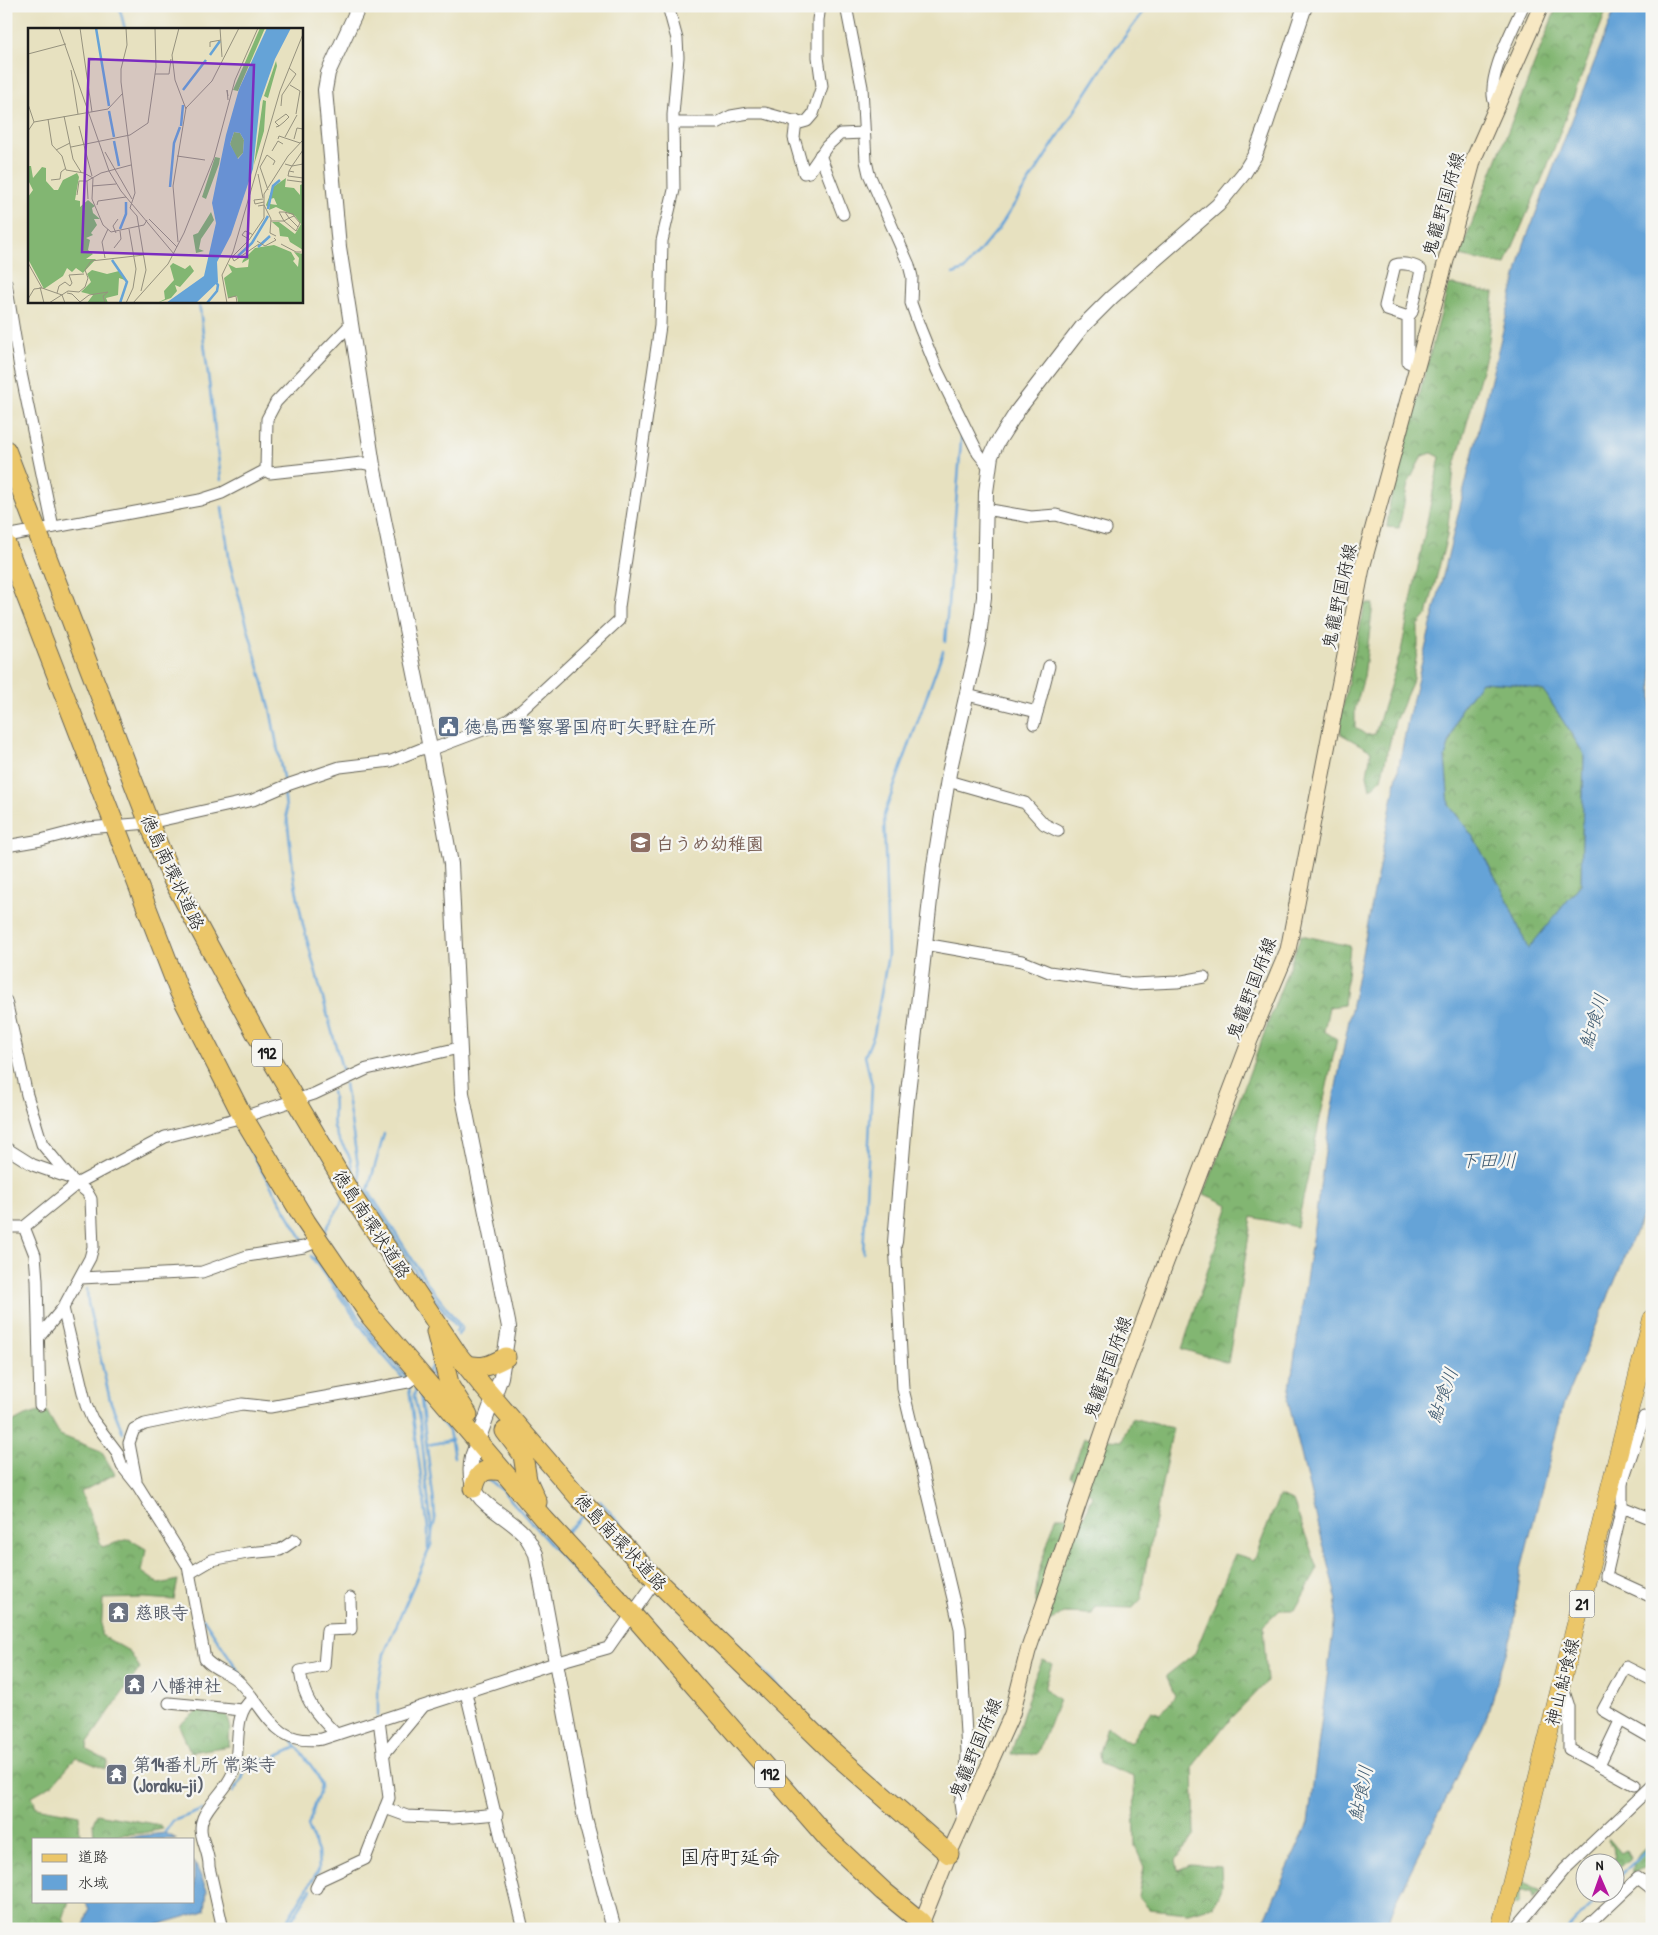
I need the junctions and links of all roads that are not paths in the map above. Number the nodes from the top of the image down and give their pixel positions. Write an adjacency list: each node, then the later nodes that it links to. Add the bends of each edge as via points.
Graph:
1 (359, 6): 16 (street, via 328,73 325,90 336,216)
2 (668, 6): 10 (street, via 678,57)
3 (820, 6): 9 (street, via 818,57 822,86 808,121)
4 (846, 6): 11 (street, via 862,87)
5 (1304, 6): 20 (street, via 1264,130 1244,173 1218,205 1112,297 1082,328 1009,424 997,443)
6 (1523, 6): 8 (street, via 1500,55 1492,99)
7 (1541, 6): 8 (main road, 鬼籠野国府線)
8 (1496, 106): 17 (main road, 鬼籠野国府線, via 1474,158)
9 (796, 122): 10 (street, via 765,113 749,113 717,123); 12 (street, via 794,138 804,173 809,172)
10 (674, 123): 29 (street, via 674,190 662,241 660,326 619,620 523,710 507,721)
11 (864, 133): 12 (street, via 840,134); 20 (street, via 869,174 909,265 911,303 920,328 978,453)
12 (820, 156): 13 (street)
13 (842, 214)
14 (6, 283): 23 (street)
15 (1408, 317): 15 (street, via 1412,312 1421,270 1399,263 1395,265 1385,306 1387,310); 17 (street, via 1408,362)
16 (351, 324): 19 (street); 21 (street, via 276,402 267,419)
17 (1417, 366): 90 (main road, 鬼籠野国府線, via 1362,568 1288,950 1250,1040 1115,1397 1028,1651 1012,1714)
18 (6, 450): 23 (highway, 徳島南環状道路 / 192)
19 (373, 466): 21 (street, via 362,463 270,473); 29 (street)
20 (989, 467): 22 (street)
21 (266, 470): 23 (street, via 222,493 200,500)
22 (986, 509): 24 (street, via 1031,517 1056,515); 28 (street, via 984,597 978,644)
23 (45, 528): 25 (street); 31 (highway, 徳島南環状道路 / 192)
24 (1106, 529)
25 (6, 536)
26 (6, 544): 32 (highway, 徳島南環状道路 / 192)
27 (1049, 666): 28 (street, via 1036,718)
28 (966, 695): 30 (street)
29 (430, 748): 31 (street, via 391,760 340,767 253,800); 38 (street, via 451,864)
30 (948, 781): 33 (street, via 1025,803 1044,824); 35 (street)
31 (149, 822): 32 (street); 39 (highway, 徳島南環状道路 / 192, via 173,880 220,970)
32 (114, 824): 34 (street); 40 (highway, 徳島南環状道路 / 192, via 179,991)
33 (1058, 831)
34 (6, 846)
35 (924, 944): 36 (street, via 1022,961 1049,972 1133,984); 46 (street, via 899,1173)
36 (1204, 977)
37 (6, 1001): 42 (street, via 42,1144)
38 (459, 1048): 39 (street, via 367,1069); 52 (street, via 462,1093 509,1328)
39 (295, 1099): 40 (street); 49 (highway, 徳島南環状道路 / 192, via 352,1196)
40 (243, 1117): 42 (street, via 165,1138); 45 (highway, 徳島南環状道路 / 192)
41 (6, 1148): 42 (street, via 41,1169)
42 (74, 1180): 44 (street); 47 (street, via 91,1199 93,1216 93,1247)
43 (6, 1227): 44 (street)
44 (24, 1227): 51 (street, via 35,1255)
45 (319, 1241): 47 (street, via 304,1247 247,1256 202,1272); 54 (highway, 徳島南環状道路 / 192, via 371,1317)
46 (895, 1242): 90 (street, via 903,1389 960,1628 967,1752 966,1778 960,1803)
47 (81, 1278): 48 (street)
48 (63, 1308): 51 (street); 61 (street, via 86,1405 98,1430)
49 (431, 1314): 53 (highway, 徳島南環状道路 / 192); 58 (highway, via 450,1387 468,1414)
50 (1652, 1319): 60 (main road, 神山鮎喰線 / 21)
51 (39, 1336): 56 (street)
52 (506, 1357): 53 (highway, via 487,1367); 55 (street)
53 (465, 1364): 55 (highway, 徳島南環状道路 / 192)
54 (420, 1374): 58 (highway, 徳島南環状道路 / 192); 61 (street, via 408,1382 270,1408 242,1404 145,1424 134,1429 129,1443)
55 (493, 1400): 58 (street); 64 (highway, via 503,1427 523,1455 527,1480); 68 (highway, 徳島南環状道路 / 192)
56 (40, 1405)
57 (1644, 1417): 60 (street)
58 (478, 1441): 59 (highway, 徳島南環状道路 / 192); 62 (street, via 469,1470)
59 (502, 1471): 62 (highway, via 481,1472); 64 (highway, 徳島南環状道路 / 192)
60 (1617, 1481): 63 (street); 74 (main road, 神山鮎喰線 / 21)
61 (138, 1486): 67 (street)
62 (474, 1488): 72 (street, via 494,1512 522,1532 536,1554)
63 (1622, 1507): 65 (street); 69 (street, via 1606,1576)
64 (543, 1518): 71 (highway, 徳島南環状道路 / 192)
65 (1652, 1519)
66 (294, 1540): 67 (street, via 280,1550 212,1560)
67 (190, 1574): 76 (street, via 205,1659 214,1668 239,1681)
68 (656, 1580): 71 (street); 91 (highway, 徳島南環状道路 / 192, via 831,1750)
69 (1652, 1596)
70 (350, 1598): 82 (street, via 351,1629 327,1630 324,1666 300,1671 311,1708)
71 (631, 1613): 72 (street, via 608,1648); 94 (highway, 徳島南環状道路 / 192, via 829,1840)
72 (555, 1663): 75 (street); 97 (street, via 585,1819)
73 (1652, 1680): 81 (street, via 1626,1667 1603,1710)
74 (1562, 1685): 85 (street, via 1569,1707 1569,1749); 98 (main road, 神山鮎喰線 / 21)
75 (466, 1693): 78 (street); 89 (street)
76 (253, 1699): 79 (street); 82 (street, via 276,1728 289,1736 312,1740)
77 (169, 1703): 79 (street)
78 (422, 1707): 80 (street); 84 (street)
79 (242, 1710): 95 (street, via 234,1770 202,1825 202,1841 209,1859)
80 (378, 1720): 82 (street); 84 (street)
81 (1620, 1721): 83 (street, via 1650,1737); 85 (street)
82 (336, 1734)
83 (1652, 1735)
84 (383, 1755): 88 (street, via 389,1798)
85 (1599, 1765): 86 (street)
86 (1635, 1785)
87 (1652, 1786): 99 (street, via 1565,1869)
88 (385, 1808): 89 (street, via 407,1816 453,1818); 92 (street, via 365,1859 320,1880)
89 (497, 1814): 96 (street)
90 (963, 1824): 91 (main road, 鬼籠野国府線)
91 (949, 1854): 94 (main road, 鬼籠野国府線)
92 (316, 1888)
93 (1652, 1889): 100 (street, via 1638,1878)
94 (920, 1926)
95 (223, 1929)
96 (523, 1929)
97 (614, 1929)
98 (1500, 1929)
99 (1515, 1929)
100 (1584, 1929)

